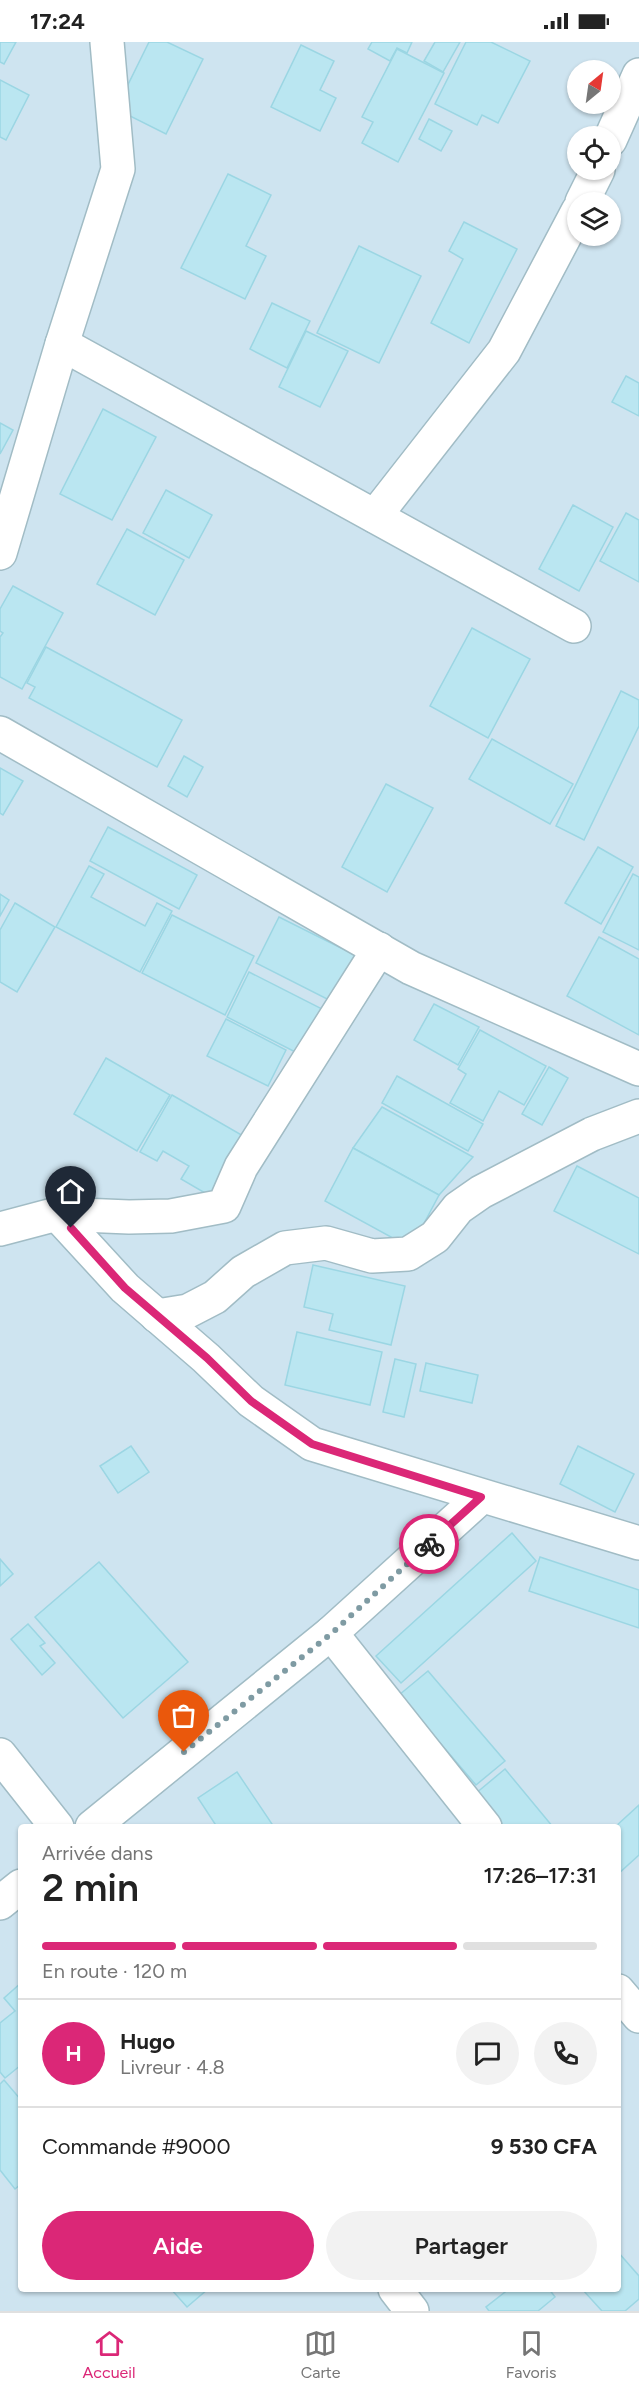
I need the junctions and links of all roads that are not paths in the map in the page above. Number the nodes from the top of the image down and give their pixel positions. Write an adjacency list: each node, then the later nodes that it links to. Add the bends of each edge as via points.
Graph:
1 (107, 42): 5 (street, via 118,169)
2 (639, 75): 3 (street)
3 (616, 126)
4 (567, 232): 6 (street, via 504,351)
5 (62, 344): 6 (street); 7 (street)
6 (375, 516): 8 (street)
7 (0, 553)
8 (574, 626)
9 (0, 733): 10 (street)
10 (379, 950): 11 (street, via 411,968); 13 (street, via 241,1167 224,1206 171,1216)
11 (639, 1069)
12 (639, 1116): 15 (street, via 592,1134 481,1192 458,1208 435,1237 408,1254 372,1256 326,1243 285,1248 243,1272 215,1297 188,1311)
13 (57, 1214): 14 (street); 15 (street, via 125,1288)
14 (0, 1229)
15 (157, 1316): 16 (street, via 251,1401 312,1444)
16 (481, 1497): 17 (street); 18 (street)
17 (639, 1544)
18 (332, 1633): 21 (street); 22 (street)
19 (0, 1755): 20 (street)
20 (55, 1824)
21 (96, 1824)
22 (483, 1824)
23 (18, 1888): 24 (street)
24 (0, 1903)
25 (621, 1995): 26 (street)
26 (639, 2016)
27 (397, 2292): 28 (street)
28 (412, 2311)

